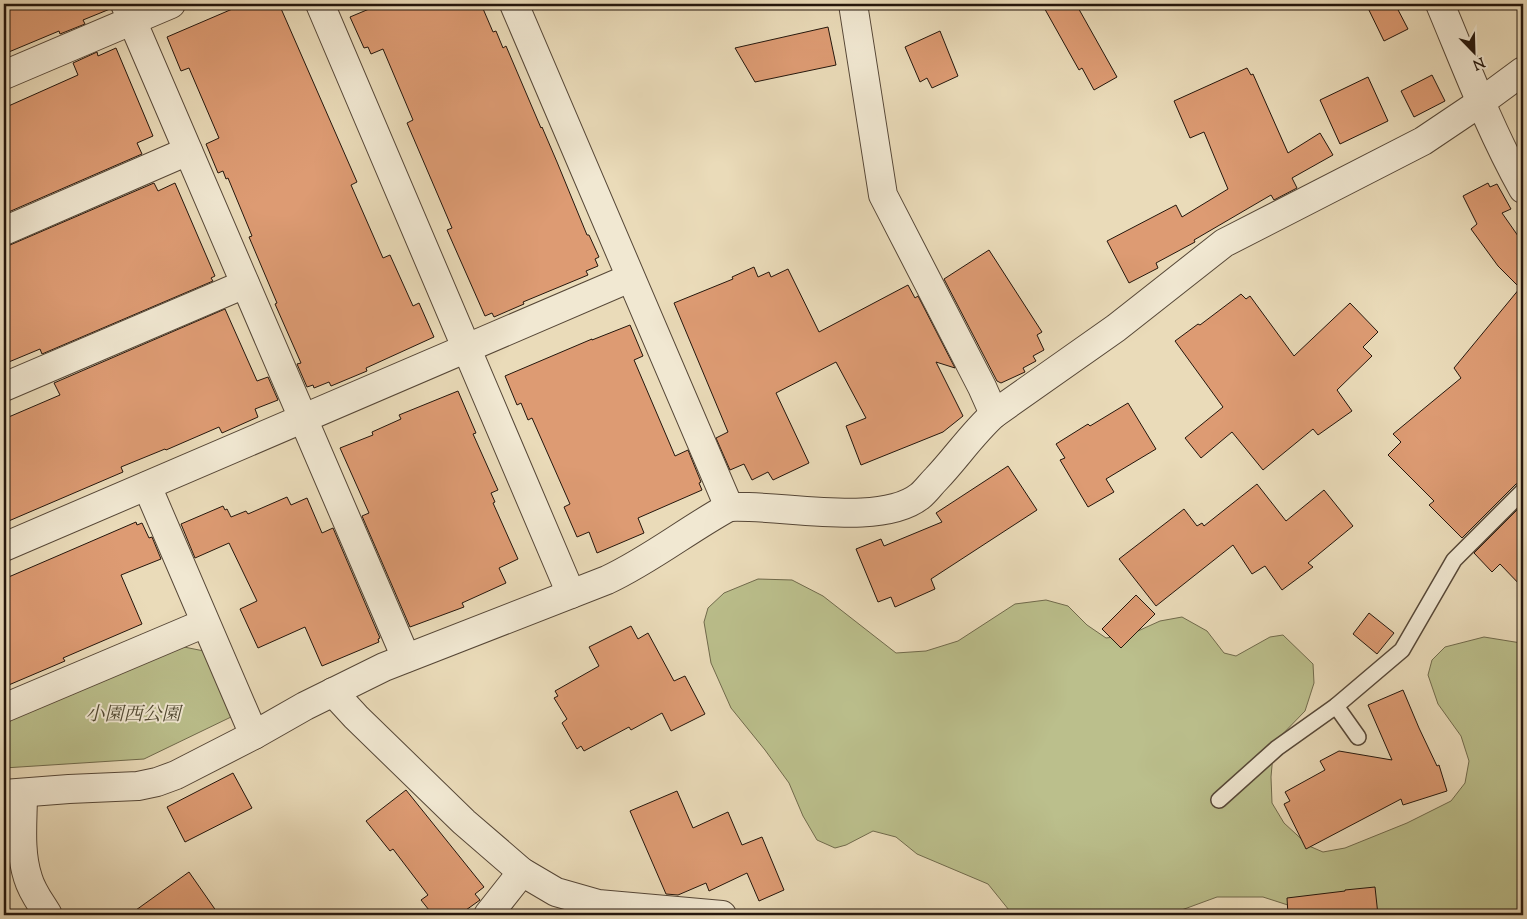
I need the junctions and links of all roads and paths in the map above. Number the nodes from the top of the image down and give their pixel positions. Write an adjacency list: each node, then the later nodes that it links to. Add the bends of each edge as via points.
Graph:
1 (171, 4): 6 (street)
2 (320, 4): 15 (street)
3 (514, 4): 13 (street)
4 (853, 4): 17 (street, via 882,195)
5 (1440, 4): 9 (street)
6 (128, 12): 8 (street); 10 (street)
7 (1523, 71): 9 (street)
8 (4, 75)
9 (1482, 102): 11 (street); 17 (street, via 1423,141 1224,243 1116,328)
10 (188, 152): 12 (street); 14 (street)
11 (1523, 189)
12 (4, 231)
13 (630, 278): 15 (street); 21 (street)
14 (245, 284): 16 (street); 18 (street)
15 (467, 348): 18 (street); 23 (street)
16 (4, 387)
17 (994, 414): 21 (street, via 926,490 906,505 890,510 853,513)
18 (303, 419): 19 (street); 25 (street)
19 (147, 486): 22 (street); 24 (street)
20 (1523, 491): 27 (lane, via 1454,560 1402,650)
21 (729, 507): 23 (street, via 629,570)
22 (4, 547)
23 (571, 594): 25 (street)
24 (205, 623): 28 (street); 29 (street)
25 (406, 658): 26 (street)
26 (333, 692): 29 (street); 33 (street, via 464,822)
27 (1336, 706): 30 (lane); 32 (lane, via 1277,748)
28 (4, 708)
29 (254, 735): 31 (street, via 158,782)
30 (1358, 737)
31 (14, 793): 35 (street, via 28,879)
32 (1219, 800)
33 (522, 872): 34 (street, via 556,892 598,904); 36 (street)
34 (660, 912): 37 (street)
35 (48, 915)
36 (488, 915)
37 (722, 915)

